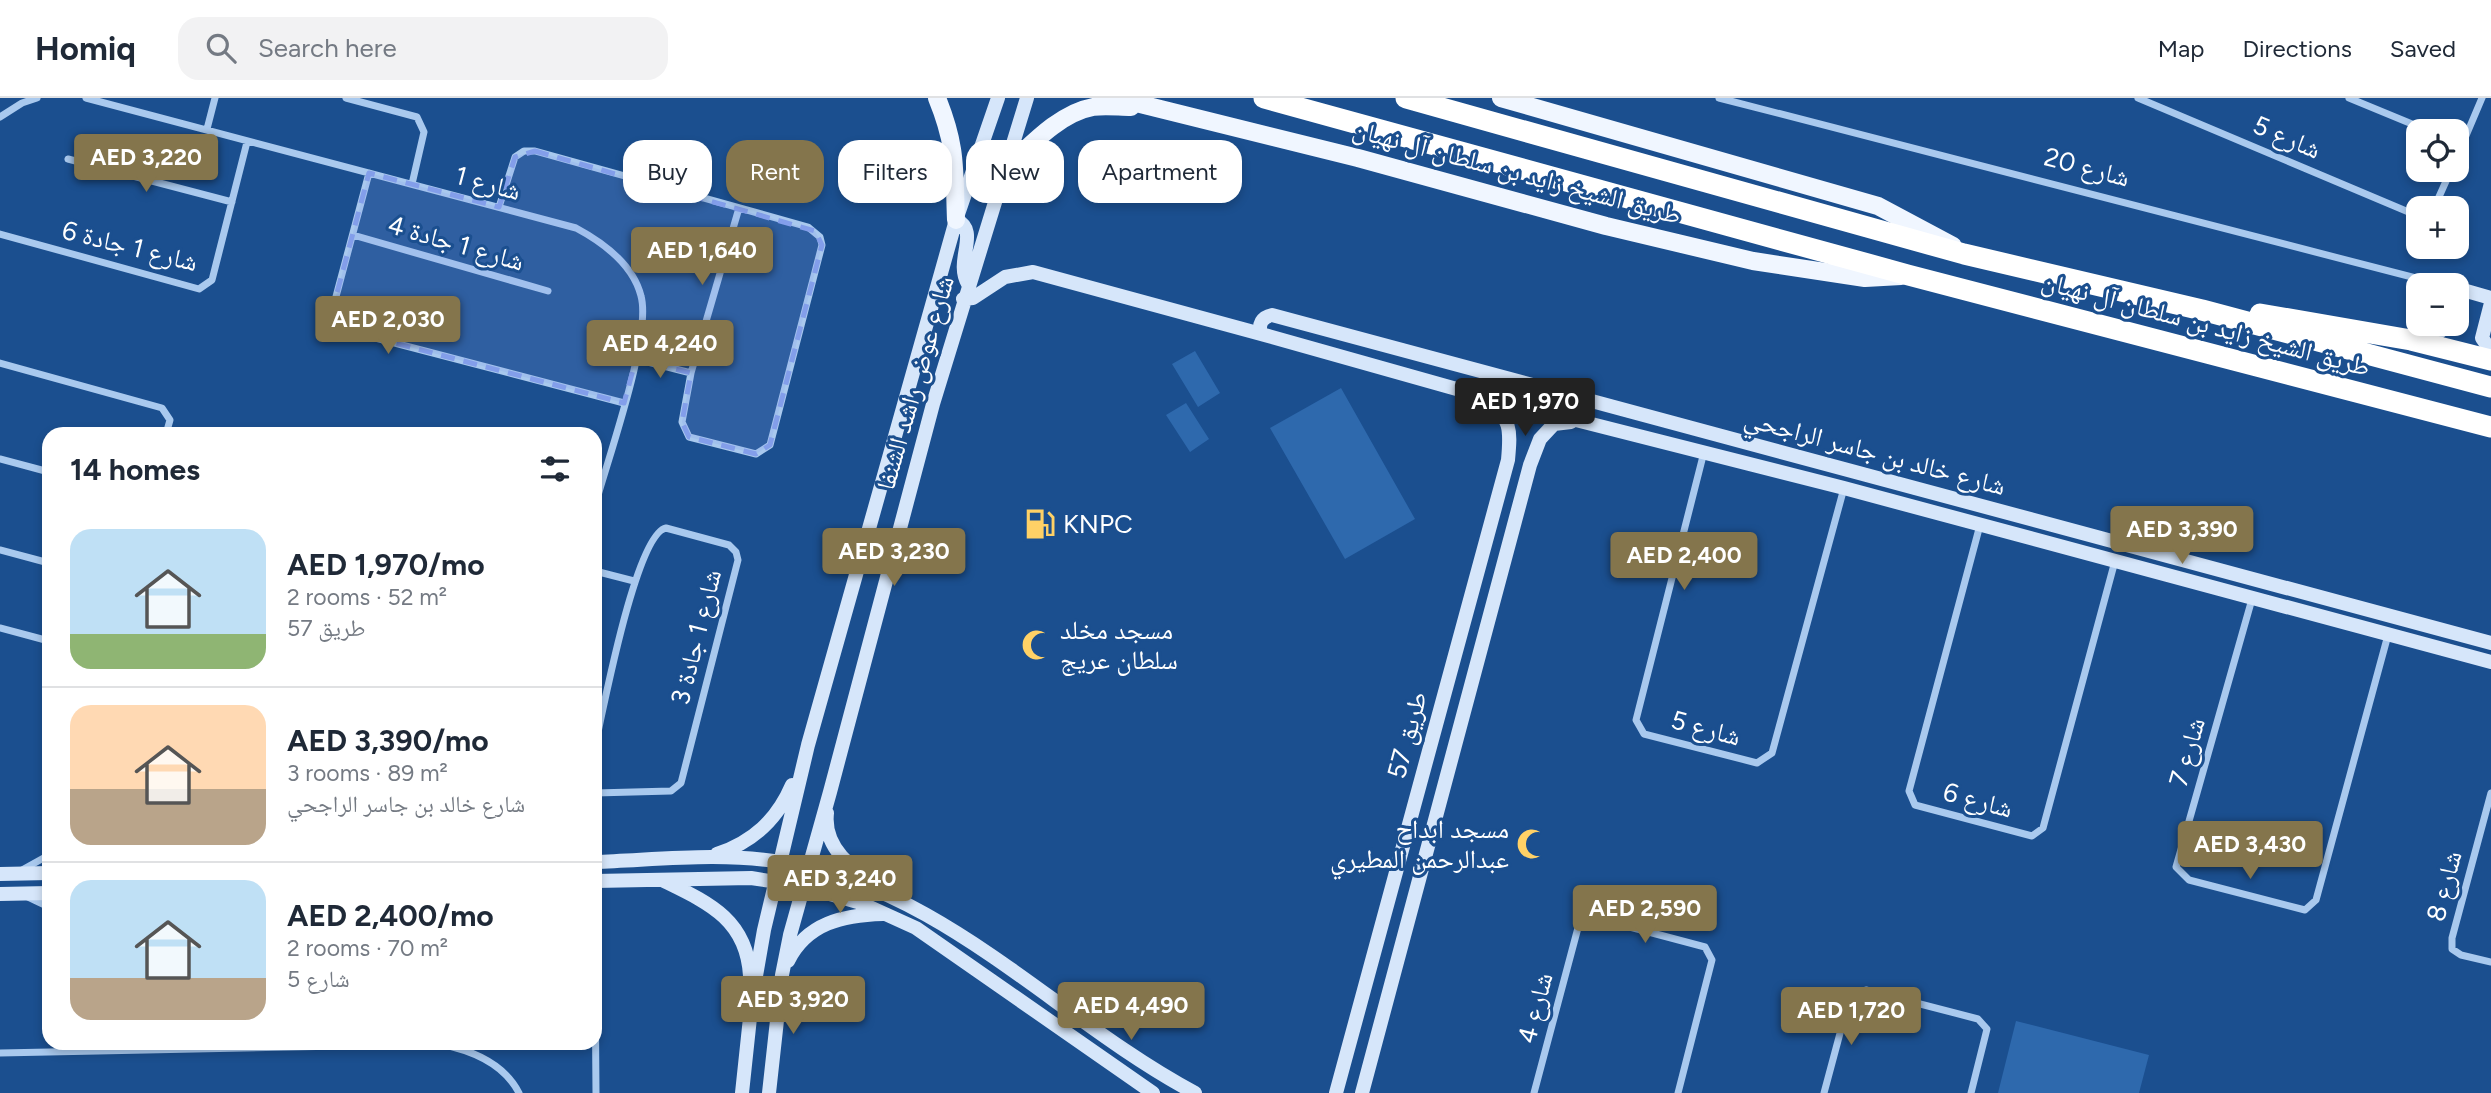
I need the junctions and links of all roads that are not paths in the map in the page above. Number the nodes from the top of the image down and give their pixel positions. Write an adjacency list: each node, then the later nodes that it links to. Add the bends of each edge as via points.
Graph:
1 (37, 98): 18 (street)
2 (86, 98): 16 (street, شارع 1)
3 (215, 98): 21 (street)
4 (346, 98): 27 (street, via 417,117 424,132)
5 (937, 98): 33 (main road, via 957,166)
6 (998, 98): 33 (street, شارع عوض راشد الشنفا)
7 (1027, 98): 22 (street, شارع عوض راشد الشنفا)
8 (1116, 98): 17 (main road, طريق الشيخ زايد بن سلطان آل نهيان)
9 (1264, 98): 37 (highway, طريق الشيخ زايد بن سلطان آل نهيان)
10 (1406, 98): 36 (highway, طريق الشيخ زايد بن سلطان آل نهيان)
11 (1502, 98): 36 (main road, طريق الشيخ زايد بن سلطان آل نهيان, via 1878,206)
12 (1720, 98): 38 (street, شارع 20)
13 (2138, 98): 32 (street, شارع 5)
14 (2348, 98): 19 (street)
15 (2482, 98): 20 (street)
16 (116, 102): 21 (street, شارع 1)
17 (1156, 103): 23 (main road, via 1093,107 1074,114); 37 (main road, طريق الشيخ زايد بن سلطان آل نهيان, via 1606,226 1753,261 1865,278)
18 (0, 117)
19 (2406, 122)
20 (2469, 125)
21 (207, 129): 24 (street, شارع 1)
22 (1013, 140)
23 (1037, 140)
24 (247, 142): 26 (street, شارع 1); 28 (street, شارع 1 جادة 6)
25 (68, 159): 28 (street)
26 (369, 173): 27 (street, شارع 1); 35 (street, شارع 1 جادة 4)
27 (412, 184): 30 (street, شارع 1)
28 (232, 202): 34 (street, شارع 1 جادة 6, via 212,280 199,289)
29 (993, 203): 39 (street, شارع عوض راشد الشنفا)
30 (499, 207): 31 (street, via 515,157 524,151); 49 (street, شارع 1, via 576,228 615,254 630,272 642,302 643,328)
31 (739, 208): 52 (street); 52 (street, via 808,227 822,245 770,445 756,454 689,437 682,422)
32 (2406, 211)
33 (956, 220): 39 (street, via 969,231 962,264); 67 (street, شارع عوض راشد الشنفا)
34 (0, 234)
35 (353, 235): 40 (street, شارع 1 جادة 4); 55 (street, شارع 1 جادة 4, via 330,319 337,328)
36 (1964, 254): 44 (highway, طريق الشيخ زايد بن سلطان آل نهيان)
37 (1908, 275): 58 (highway, طريق الشيخ زايد بن سلطان آل نهيان)
38 (2406, 275)
39 (968, 284): 42 (street, شارع عوض راشد الشنفا)
40 (548, 291)
41 (2469, 292): 43 (street)
42 (963, 299): 45 (street, شارع خالد بن جاسر الراجحي, via 1005,277 1033,272); 83 (street, شارع عوض راشد الشنفا)
43 (2491, 301): 48 (street, via 2482,338)
44 (2202, 310): 47 (highway, via 2273,315); 53 (highway, طريق الشيخ زايد بن سلطان آل نهيان)
45 (1261, 334): 54 (street, شارع خالد بن جاسر الراجحي); 69 (street, شارع خالد بن جاسر الراجحي, via 1261,321 1272,315)
46 (2434, 336): 47 (street)
47 (2411, 340): 50 (highway)
48 (2491, 351)
49 (636, 359): 52 (street); 55 (street, شارع 1)
50 (2491, 360)
51 (0, 363): 57 (street, via 162,408 170,420)
52 (691, 373)
53 (2491, 387)
54 (1485, 397): 56 (street, شارع خالد بن جاسر الراجحي); 61 (street, طريق 57, via 1503,413 1511,430)
55 (624, 403): 64 (street, شارع 1)
56 (1582, 420): 59 (street, شارع خالد بن جاسر الراجحي); 62 (street, طريق 57, via 1554,424 1540,439)
57 (168, 427)
58 (2491, 428)
59 (1704, 452): 65 (street, شارع خالد بن جاسر الراجحي); 65 (street, شارع 5, via 1636,719 1644,734 1682,744 1757,763 1772,752)
60 (0, 459): 63 (street)
61 (1508, 460): 62 (street, via 1518,454); 107 (street, طريق 57)
62 (1530, 465): 108 (street, طريق 57)
63 (42, 470)
64 (602, 481)
65 (1844, 488): 66 (street, شارع خالد بن جاسر الراجحي)
66 (1980, 524): 71 (street, شارع خالد بن جاسر الراجحي); 71 (street, شارع 6, via 1909,791 1915,805 2032,836 2043,828)
67 (866, 545): 83 (street, via 874,541 884,551 861,651); 85 (street, شارع عوض راشد الشنفا)
68 (0, 550): 70 (street)
69 (2174, 557): 72 (street, شارع خالد بن جاسر الراجحي); 74 (street)
70 (42, 561)
71 (2115, 561): 74 (street, شارع خالد بن جاسر الراجحي)
72 (2207, 566): 76 (street, via 2199,573); 81 (street, شارع خالد بن جاسر الراجحي)
73 (602, 573): 75 (street)
74 (2169, 576): 76 (street, شارع خالد بن جاسر الراجحي)
75 (634, 581): 84 (street, شارع 1 جادة 3); 87 (street, شارع 1 جادة 3, via 654,534 666,527 729,545 738,560 681,783 671,791)
76 (2200, 584): 77 (street, شارع خالد بن جاسر الراجحي)
77 (2252, 599): 79 (street, شارع خالد بن جاسر الراجحي); 79 (street, شارع 7, via 2176,867 2189,880 2305,910 2316,900)
78 (0, 628): 80 (street)
79 (2389, 634): 82 (street, شارع خالد بن جاسر الراجحي)
80 (42, 639)
81 (2491, 643)
82 (2491, 662)
83 (859, 685): 86 (street, شارع عوض راشد الشنفا)
84 (602, 716)
85 (808, 745): 90 (street, via 784,804 772,820 739,847); 92 (street, شارع عوض راشد الشنفا)
86 (830, 792): 93 (street, شارع عوض راشد الشنفا); 104 (street, via 828,827 845,861 866,878 913,901)
87 (602, 793)
88 (2491, 793): 105 (street, شارع 8, via 2452,938 2452,949 2462,956)
89 (42, 858): 95 (street)
90 (703, 858): 91 (street); 92 (street)
91 (602, 862)
92 (782, 862): 93 (street); 98 (street, شارع عوض راشد الشنفا)
93 (807, 867): 99 (street, شارع عوض راشد الشنفا); 104 (street, via 867,887)
94 (42, 873): 95 (street)
95 (7, 874)
96 (660, 879): 97 (street); 98 (street); 109 (street, via 724,914 749,954)
97 (602, 881)
98 (777, 881): 99 (street); 109 (street, شارع عوض راشد الشنفا)
99 (802, 886): 103 (street); 106 (street, شارع عوض راشد الشنفا)
100 (7, 893): 101 (street); 102 (street)
101 (42, 893)
102 (42, 903)
103 (887, 914): 106 (street, via 850,916 819,926 800,943); 112 (street, via 916,928)
104 (937, 921): 124 (street)
105 (2491, 962)
106 (782, 975): 122 (street, شارع عوض راشد الشنفا)
107 (1367, 982): 108 (street, via 1378,991); 110 (street, طريق 57)
108 (1388, 988): 111 (street, طريق 57)
109 (752, 999): 121 (street, شارع عوض راشد الشنفا)
110 (1362, 1006): 111 (street, via 1371,1003); 125 (street, طريق 57)
111 (1382, 1010): 126 (street, طريق 57)
112 (1087, 1049): 123 (street); 124 (street, via 1092,1040 1099,1041 1173,1090)
113 (119, 1050): 117 (street)
114 (469, 1050): 119 (street, via 505,1074)
115 (596, 1050): 120 (street)
116 (63, 1052): 117 (street); 118 (street)
117 (76, 1052)
118 (0, 1053)
119 (519, 1093)
120 (596, 1093)
121 (742, 1093)
122 (769, 1093)
123 (1153, 1093)
124 (1194, 1093)
125 (1336, 1093)
126 (1362, 1093)
127 (1534, 1093): 128 (street, شارع 4, via 1579,924 1592,917 1705,947 1712,960)
128 (1678, 1093)
129 (1824, 1093): 130 (street, via 1850,996 1866,990 1978,1018 1987,1029)
130 (1971, 1093)

